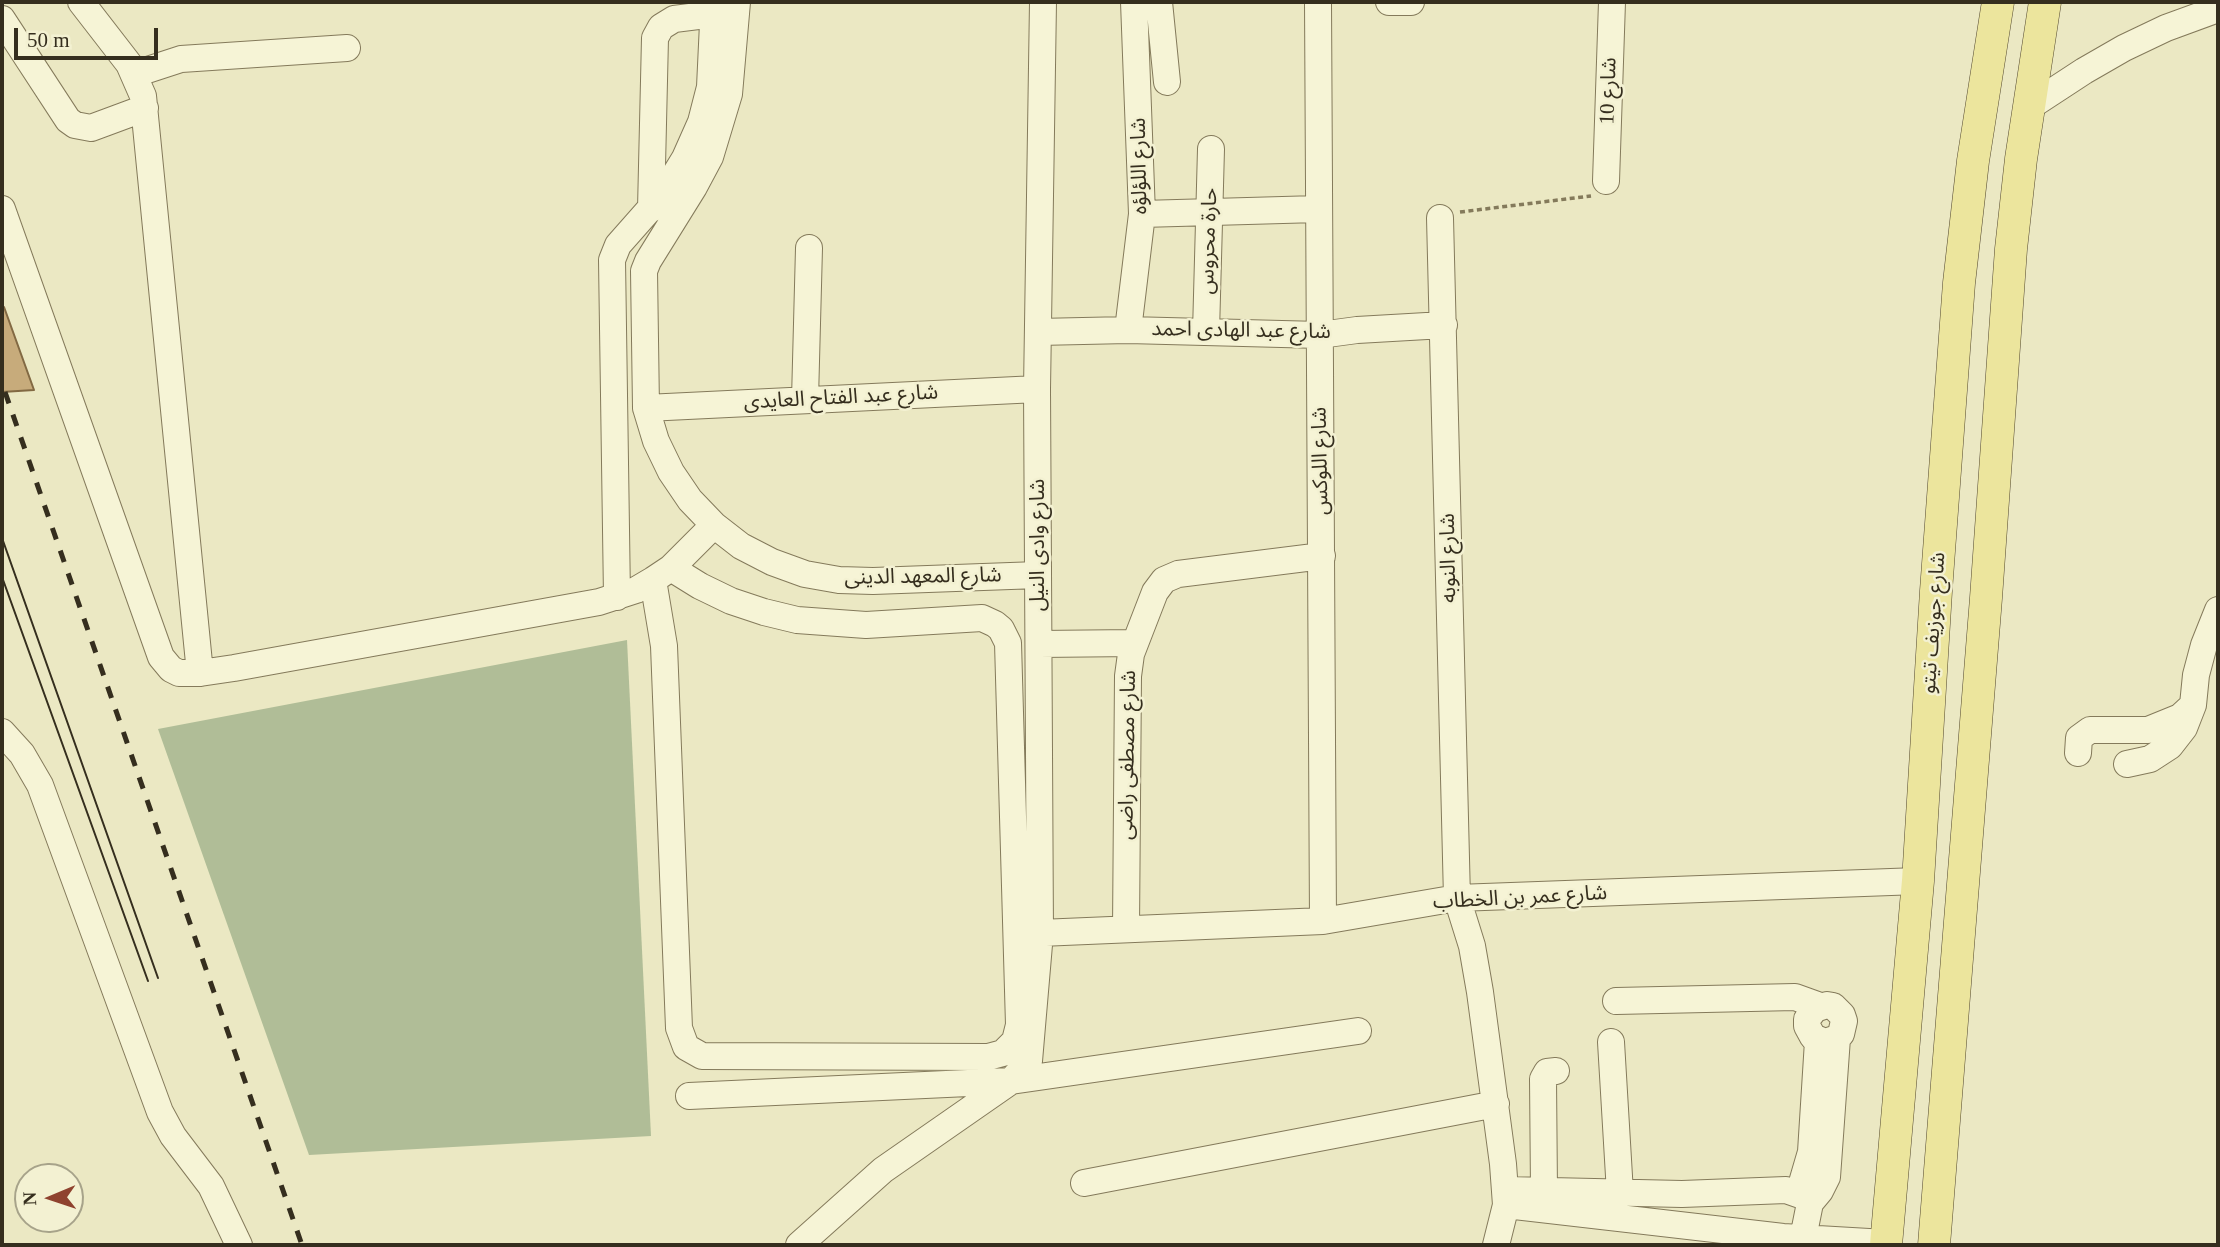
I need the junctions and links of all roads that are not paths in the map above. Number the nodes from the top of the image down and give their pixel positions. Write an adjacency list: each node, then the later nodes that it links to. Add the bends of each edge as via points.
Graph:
1 (81, 2): 15 (street)
2 (1043, 2): 30 (street, شارع وادى النيل)
3 (1134, 2): 25 (street, شارع اللؤلؤه)
4 (1159, 2): 16 (street)
5 (1318, 2): 23 (street, شارع اللوكس)
6 (1389, 2): 7 (street)
7 (1411, 2)
8 (1612, 2): 20 (street, شارع 10)
9 (1998, 2): 49 (main road, شارع جوزيف تيتو, via 1960,272)
10 (2045, 2): 17 (main road)
11 (722, 6): 22 (street, via 701,122); 22 (street, via 674,19 654,37); 35 (street, شارع المعهد الدينى, via 729,93 710,157 644,271)
12 (2218, 9): 17 (street, via 2124,48)
13 (2, 19): 18 (street, via 75,125 91,128)
14 (347, 48): 15 (street, via 181,59)
15 (135, 74): 18 (street)
16 (1167, 82)
17 (2029, 107): 71 (main road, via 2011,249)
18 (145, 108): 44 (street)
19 (1211, 149): 24 (street, حارة محروس)
20 (1606, 181)
21 (2, 209): 44 (street, via 161,657 179,673)
22 (651, 209): 40 (street, via 618,245 611,268)
23 (1318, 209): 24 (street); 32 (street, شارع اللوكس)
24 (1209, 212): 25 (street); 31 (street, حارة محروس)
25 (1142, 214): 29 (street, شارع اللؤلؤه)
26 (1440, 218): 28 (street, شارع النوبه)
27 (808, 248): 34 (street)
28 (1444, 325): 32 (street, شارع عبد الهادى احمد); 50 (street, شارع النوبه)
29 (1128, 330): 30 (street, شارع عبد الهادى احمد); 31 (street, شارع عبد الهادى احمد)
30 (1038, 332): 33 (street, شارع وادى النيل)
31 (1206, 332): 32 (street, شارع عبد الهادى احمد)
32 (1320, 335): 37 (street, شارع اللوكس)
33 (1037, 389): 34 (street, شارع عبد الفتاح العايدى); 39 (street, شارع وادى النيل)
34 (804, 399): 35 (street, شارع عبد الفتاح العايدى)
35 (646, 408): 36 (street, شارع المعهد الدينى, via 671,471)
36 (714, 525): 38 (street); 39 (street, شارع المعهد الدينى, via 772,562 839,580)
37 (1322, 556): 42 (street, شارع مصطفى راضى, via 1171,576 1159,586); 51 (street, شارع اللوكس)
38 (662, 574): 38 (street, via 797,620 866,625 982,618 1001,629 1008,643 1018,1025 1015,1041 1003,1053 988,1057 702,1056 686,1047 679,1028); 40 (street)
39 (1038, 575): 43 (street, شارع وادى النيل)
40 (617, 597): 44 (street)
41 (2218, 610): 45 (street, via 2196,675)
42 (1135, 643): 43 (street); 52 (street, شارع مصطفى راضى, via 1128,676)
43 (1039, 644): 53 (street, شارع وادى النيل)
44 (200, 673)
45 (2193, 705): 47 (street, via 2180,717 2148,730 2090,730 2079,738); 48 (street, via 2170,746 2150,759)
46 (2, 732): 68 (street, via 40,785 160,1112 211,1186)
47 (2078, 753)
48 (2127, 764)
49 (1918, 881): 50 (street, شارع عمر بن الخطاب); 67 (main road, شارع جوزيف تيتو)
50 (1457, 898): 51 (street, شارع عمر بن الخطاب); 60 (street, شارع النوبه, via 1476,967)
51 (1323, 921): 52 (street, شارع عمر بن الخطاب)
52 (1126, 929): 53 (street, شارع عمر بن الخطاب)
53 (1040, 933): 58 (street, شارع وادى النيل, via 1029,1061)
54 (1616, 1000): 65 (street, via 1795,997 1820,1006 1807,1019 1809,1032 1827,1040 1827,1177 1821,1191)
55 (1358, 1031): 58 (street)
56 (1611, 1042): 63 (street)
57 (1556, 1072): 62 (street, via 1547,1072 1543,1079)
58 (1011, 1081): 59 (street); 69 (street, via 883,1170)
59 (689, 1096)
60 (1496, 1104): 61 (street); 64 (street, شارع النوبه)
61 (1084, 1183)
62 (1544, 1191): 63 (street); 64 (street)
63 (1620, 1192): 65 (street, via 1786,1190)
64 (1506, 1198): 66 (street); 70 (street)
65 (1804, 1198): 66 (street)
66 (1803, 1238): 67 (street)
67 (1886, 1244)
68 (239, 1245)
69 (799, 1245)
70 (1496, 1245)
71 (1934, 1245)

